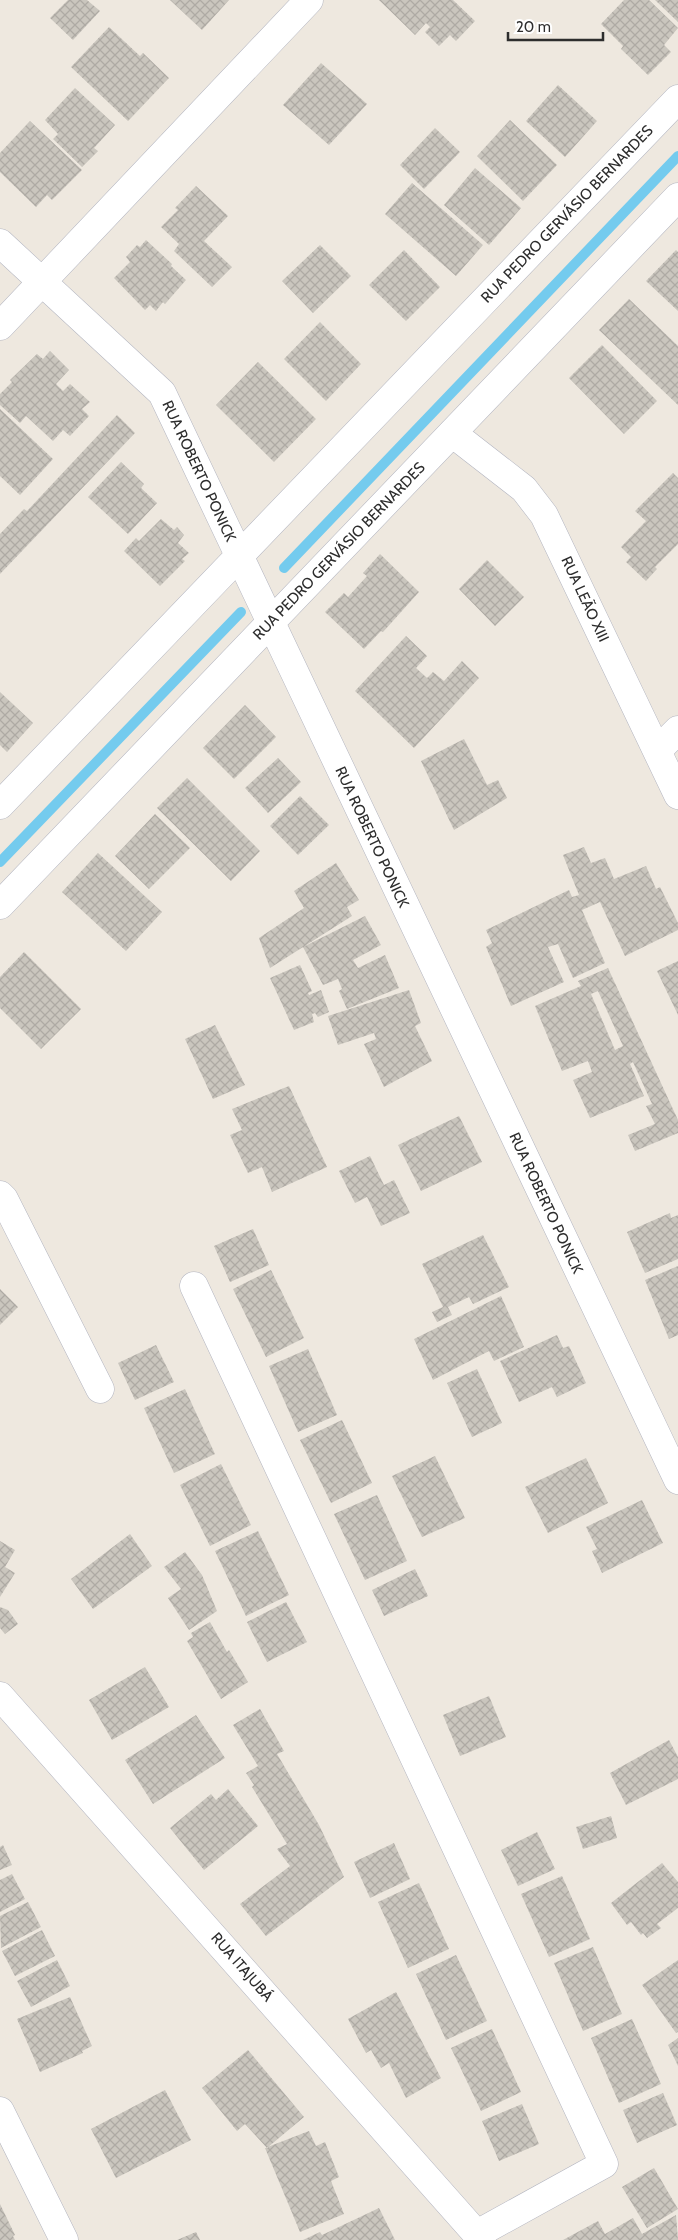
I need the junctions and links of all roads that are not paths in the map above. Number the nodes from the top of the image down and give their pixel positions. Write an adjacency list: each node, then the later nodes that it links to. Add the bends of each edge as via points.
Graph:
1 (309, 0): 5 (street)
2 (678, 99): 8 (street, RUA PEDRO GERVÁSIO BERNARDES)
3 (678, 196): 7 (street, RUA PEDRO GERVÁSIO BERNARDES)
4 (0, 243): 5 (street, RUA ROBERTO PONICK)
5 (49, 275): 6 (street); 8 (street, RUA ROBERTO PONICK, via 162,393)
6 (0, 326)
7 (452, 433): 9 (street, RUA PEDRO GERVÁSIO BERNARDES); 11 (street, RUA LEÃO XIII, via 524,490 544,515)
8 (238, 555): 9 (street, RUA ROBERTO PONICK); 13 (street, RUA PEDRO GERVÁSIO BERNARDES)
9 (270, 621): 14 (street, RUA PEDRO GERVÁSIO BERNARDES); 18 (street, RUA ROBERTO PONICK)
10 (678, 730): 11 (street)
11 (657, 751): 12 (street, RUA LEÃO XIII)
12 (678, 795)
13 (0, 805)
14 (0, 905)
15 (0, 1195): 17 (street)
16 (194, 1286): 21 (street, via 604,2164)
17 (100, 1389)
18 (678, 1480)
19 (0, 1696): 21 (street, RUA ITAJUBÁ)
20 (0, 2110): 22 (street)
21 (480, 2237)
22 (64, 2240)

